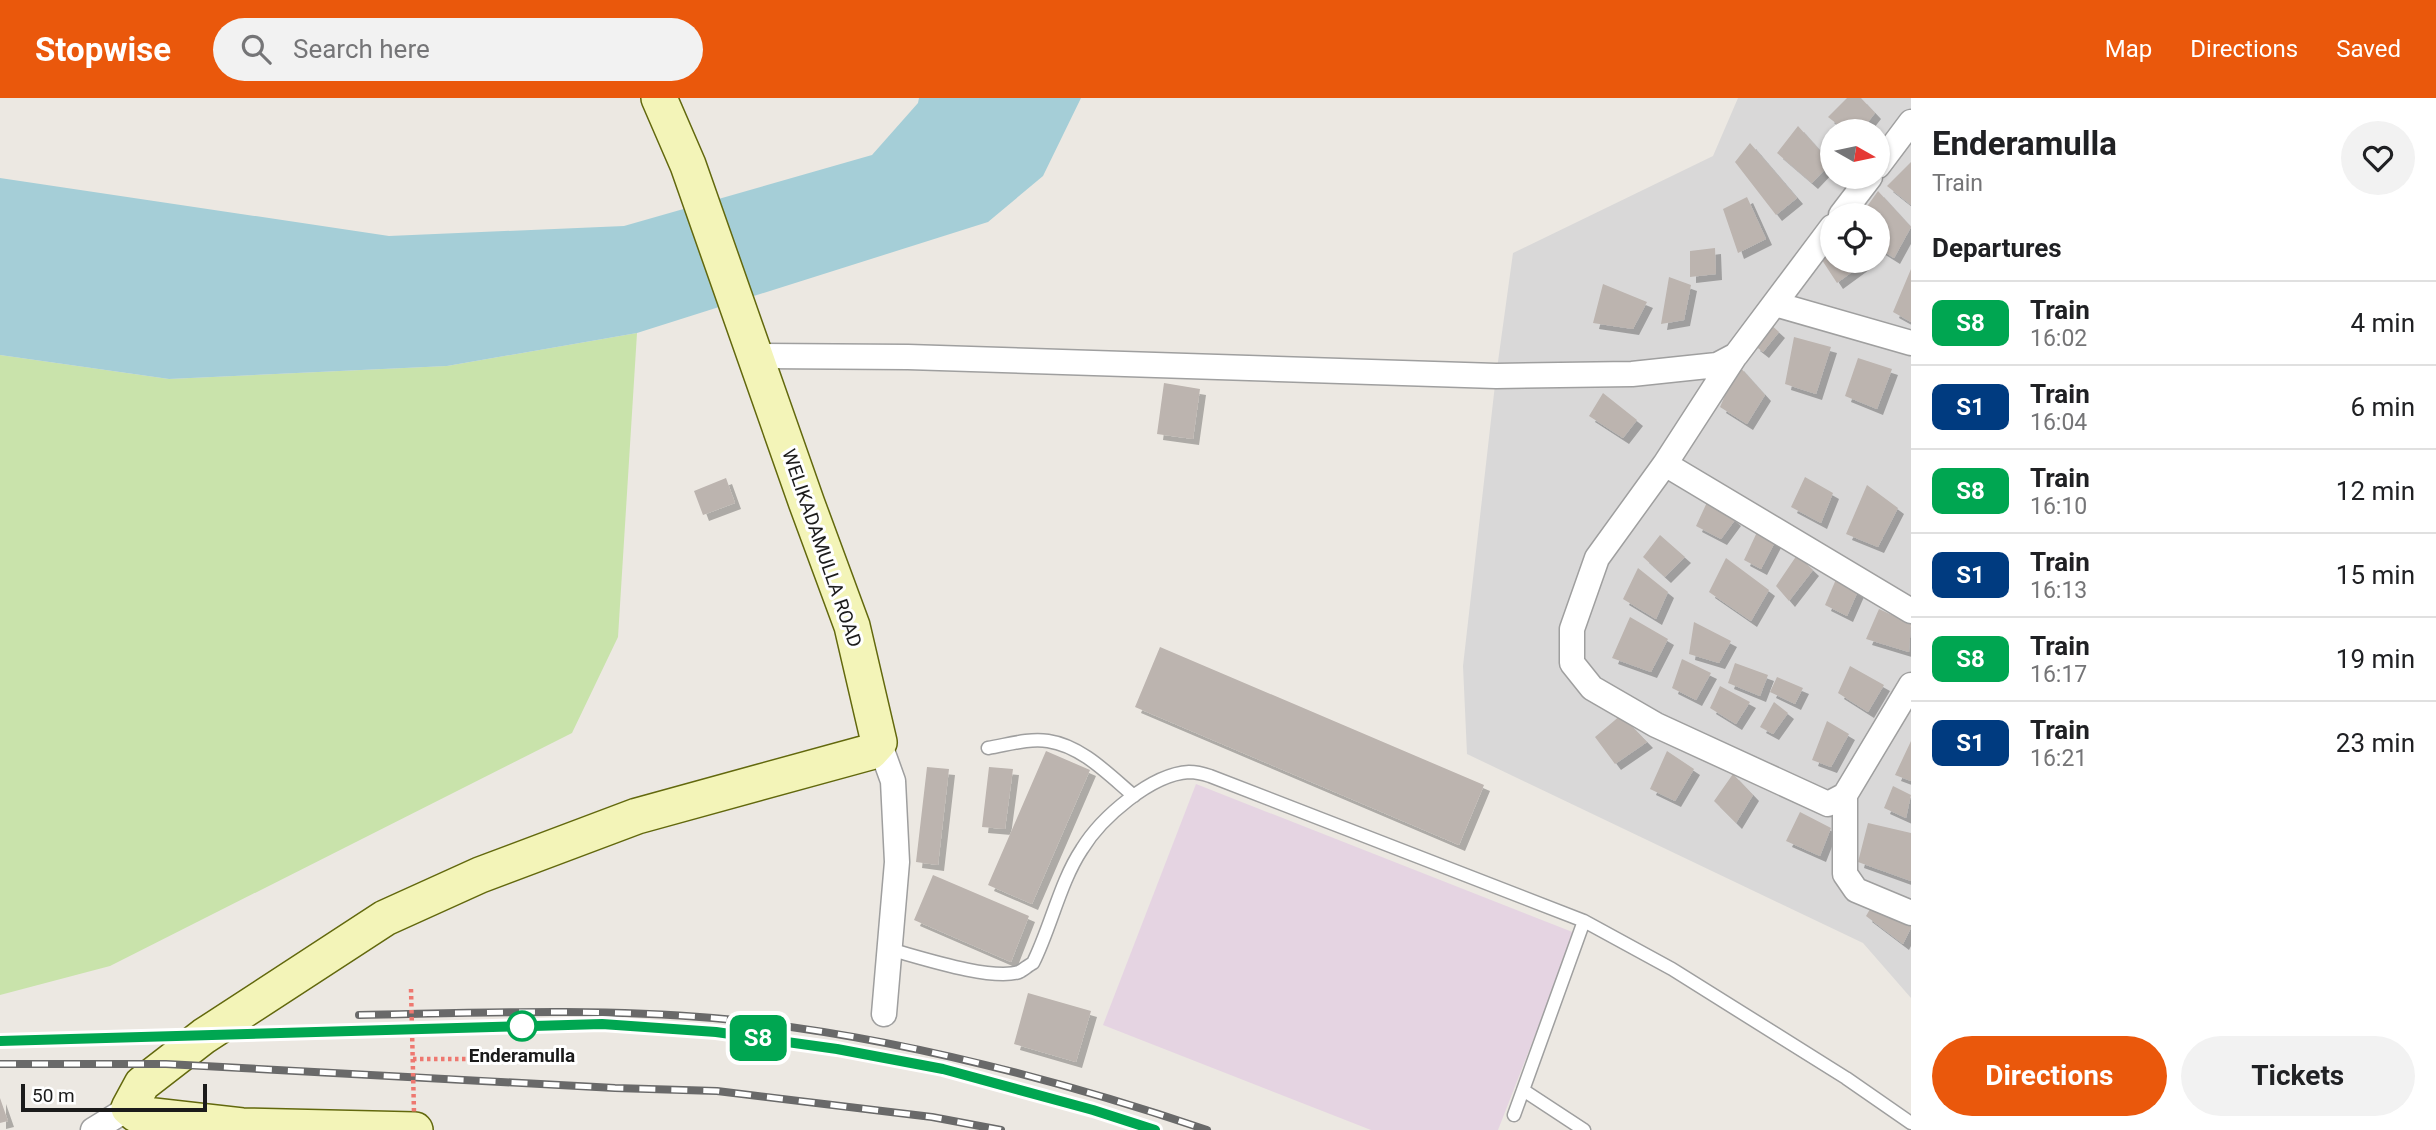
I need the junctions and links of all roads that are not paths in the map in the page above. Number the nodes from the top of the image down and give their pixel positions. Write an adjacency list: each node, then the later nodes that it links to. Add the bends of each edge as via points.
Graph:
1 (659, 98): 10 (street, WELIKADAMULLA ROAD, via 688,165)
2 (1911, 122): 3 (street)
3 (1890, 150)
4 (1861, 189): 5 (street)
5 (1850, 203)
6 (1820, 243): 7 (street)
7 (1775, 304): 8 (street); 9 (street)
8 (1911, 343)
9 (1736, 355): 10 (street, via 1717,365 1632,374 1496,376); 11 (street)
10 (756, 356): 14 (street, WELIKADAMULLA ROAD, via 852,626)
11 (1665, 464): 12 (street); 16 (street, via 1597,558 1572,629 1572,663 1592,688 1656,725 1828,804)
12 (1911, 611)
13 (1911, 685): 16 (street)
14 (879, 742): 20 (street, WELIKADAMULLA ROAD, via 893,780 897,862); 23 (street, via 870,752 636,816 385,918 204,1036 142,1084)
15 (988, 748): 17 (lane, via 1048,741 1080,752)
16 (1845, 795): 18 (street, via 1846,874 1856,890)
17 (1134, 796): 19 (lane, via 1166,778 1189,772 1210,776); 20 (lane, via 1081,850 1033,963 1019,972 961,969)
18 (1911, 913)
19 (1584, 921): 22 (lane); 26 (lane, via 1672,969)
20 (889, 949): 21 (street, WELIKADAMULLA ROAD)
21 (884, 1014)
22 (1523, 1090): 24 (lane); 28 (lane)
23 (129, 1108): 25 (street, via 136,1114 242,1126); 27 (street)
24 (1514, 1115)
25 (414, 1121)
26 (1911, 1123)
27 (93, 1130)
28 (1584, 1130)

